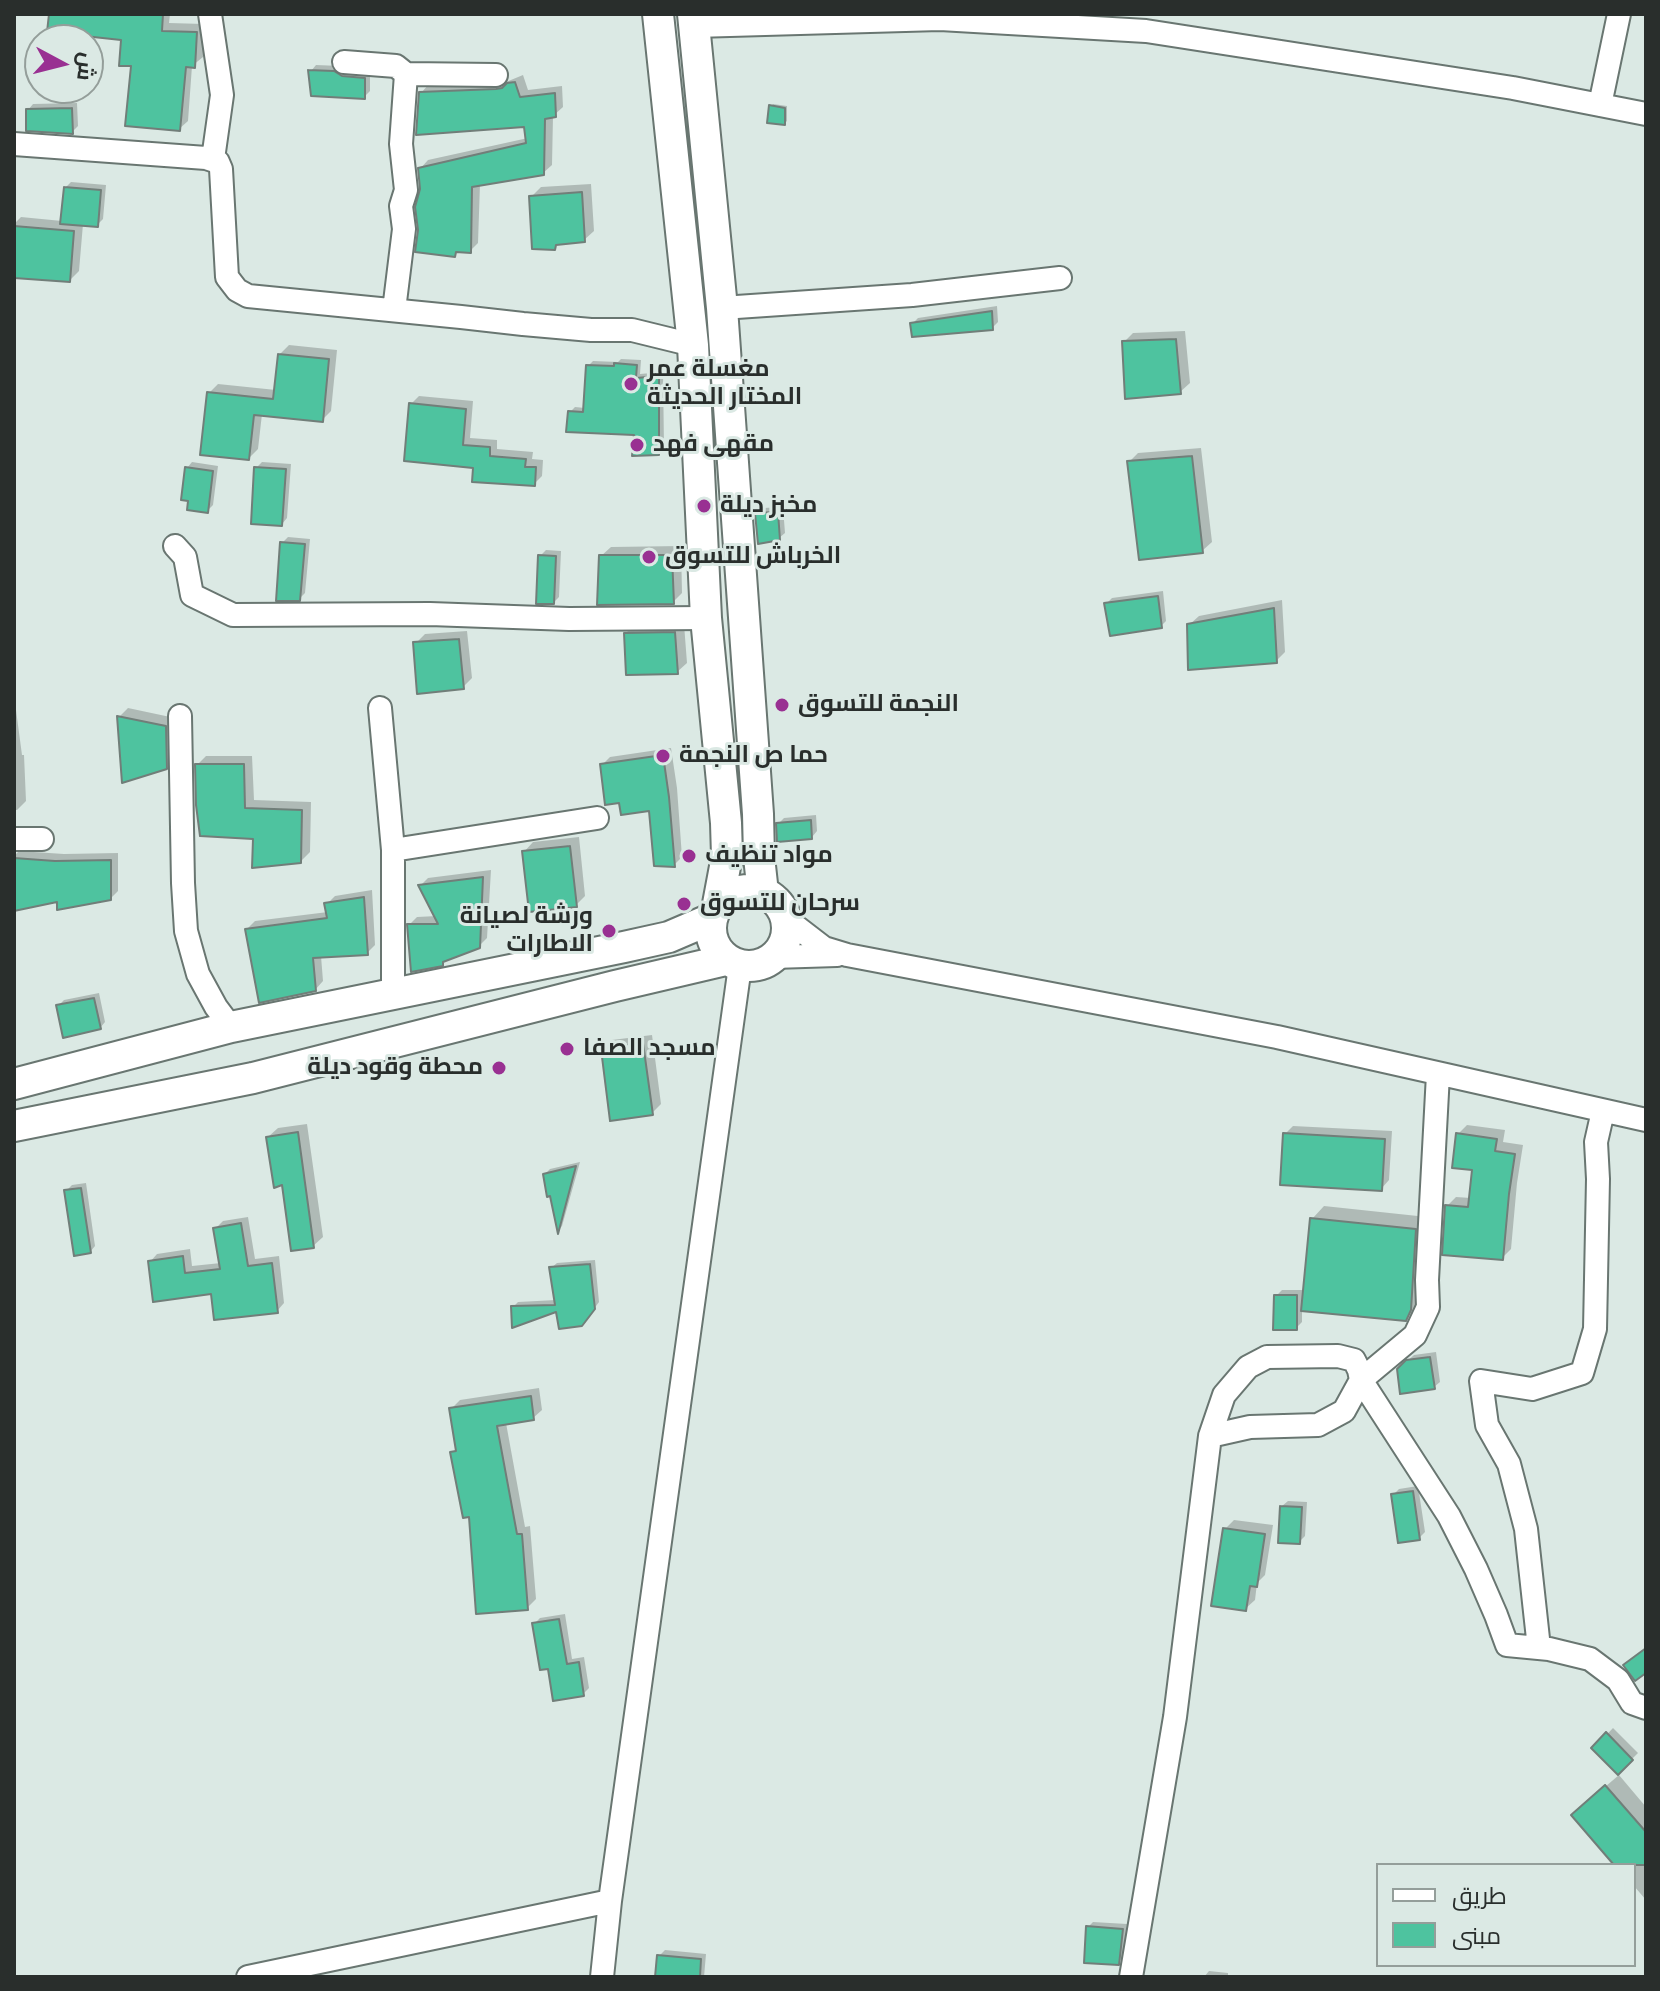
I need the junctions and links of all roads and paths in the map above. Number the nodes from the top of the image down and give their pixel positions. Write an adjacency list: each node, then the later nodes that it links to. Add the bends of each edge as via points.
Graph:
1 (210, 14): 11 (street, via 222,95)
2 (658, 14): 15 (main road)
3 (1619, 14): 8 (street)
4 (694, 20): 8 (street, via 940,19 1146,31); 13 (main road)
5 (344, 62): 6 (street, via 396,66)
6 (406, 74): 7 (street); 14 (street, via 401,144 406,190)
7 (496, 75)
8 (1600, 105): 9 (street)
9 (1646, 114)
10 (14, 144): 11 (street)
11 (213, 159): 14 (street, via 221,169 227,277 237,290 259,298)
12 (1060, 278): 13 (street)
13 (722, 308): 24 (main road)
14 (394, 310): 15 (street, via 632,330)
15 (693, 345): 17 (main road)
16 (175, 546): 17 (street, via 185,557 192,595 233,615)
17 (706, 618): 25 (main road, via 727,856)
18 (380, 708): 23 (street)
19 (180, 716): 31 (street, via 186,931 198,974)
20 (597, 818): 23 (street)
21 (14, 839): 22 (street)
22 (42, 839)
23 (393, 850): 30 (street)
24 (763, 893): 25 (main road, via 731,893); 26 (main road)
25 (714, 911): 29 (main road, via 714,944); 30 (main road, via 669,937)
26 (785, 918): 27 (street, via 824,948); 28 (main road, via 785,940)
27 (847, 955): 28 (street); 32 (street, via 1277,1037)
28 (773, 957): 29 (main road, via 755,966)
29 (733, 963): 36 (main road, via 615,986 253,1078); 41 (street)
30 (393, 993): 31 (main road)
31 (231, 1027): 33 (main road)
32 (1438, 1074): 34 (street); 37 (street, via 1428,1307 1415,1335)
33 (14, 1084)
34 (1603, 1111): 35 (street); 39 (street, via 1596,1142 1595,1329 1582,1373 1532,1389 1481,1381 1487,1425 1509,1464 1526,1529)
35 (1646, 1120)
36 (14, 1126)
37 (1361, 1380): 38 (street, via 1344,1411 1318,1425 1250,1427); 38 (street, via 1354,1360 1346,1358 1267,1357 1248,1367 1224,1395); 39 (street, via 1449,1516 1507,1645)
38 (1210, 1436): 45 (street, via 1175,1717)
39 (1539, 1648): 40 (street, via 1590,1659 1618,1680 1632,1703)
40 (1646, 1708)
41 (610, 1901): 42 (street); 44 (street)
42 (324, 1970): 43 (street)
43 (248, 1977)
44 (602, 1977)
45 (1131, 1977)

